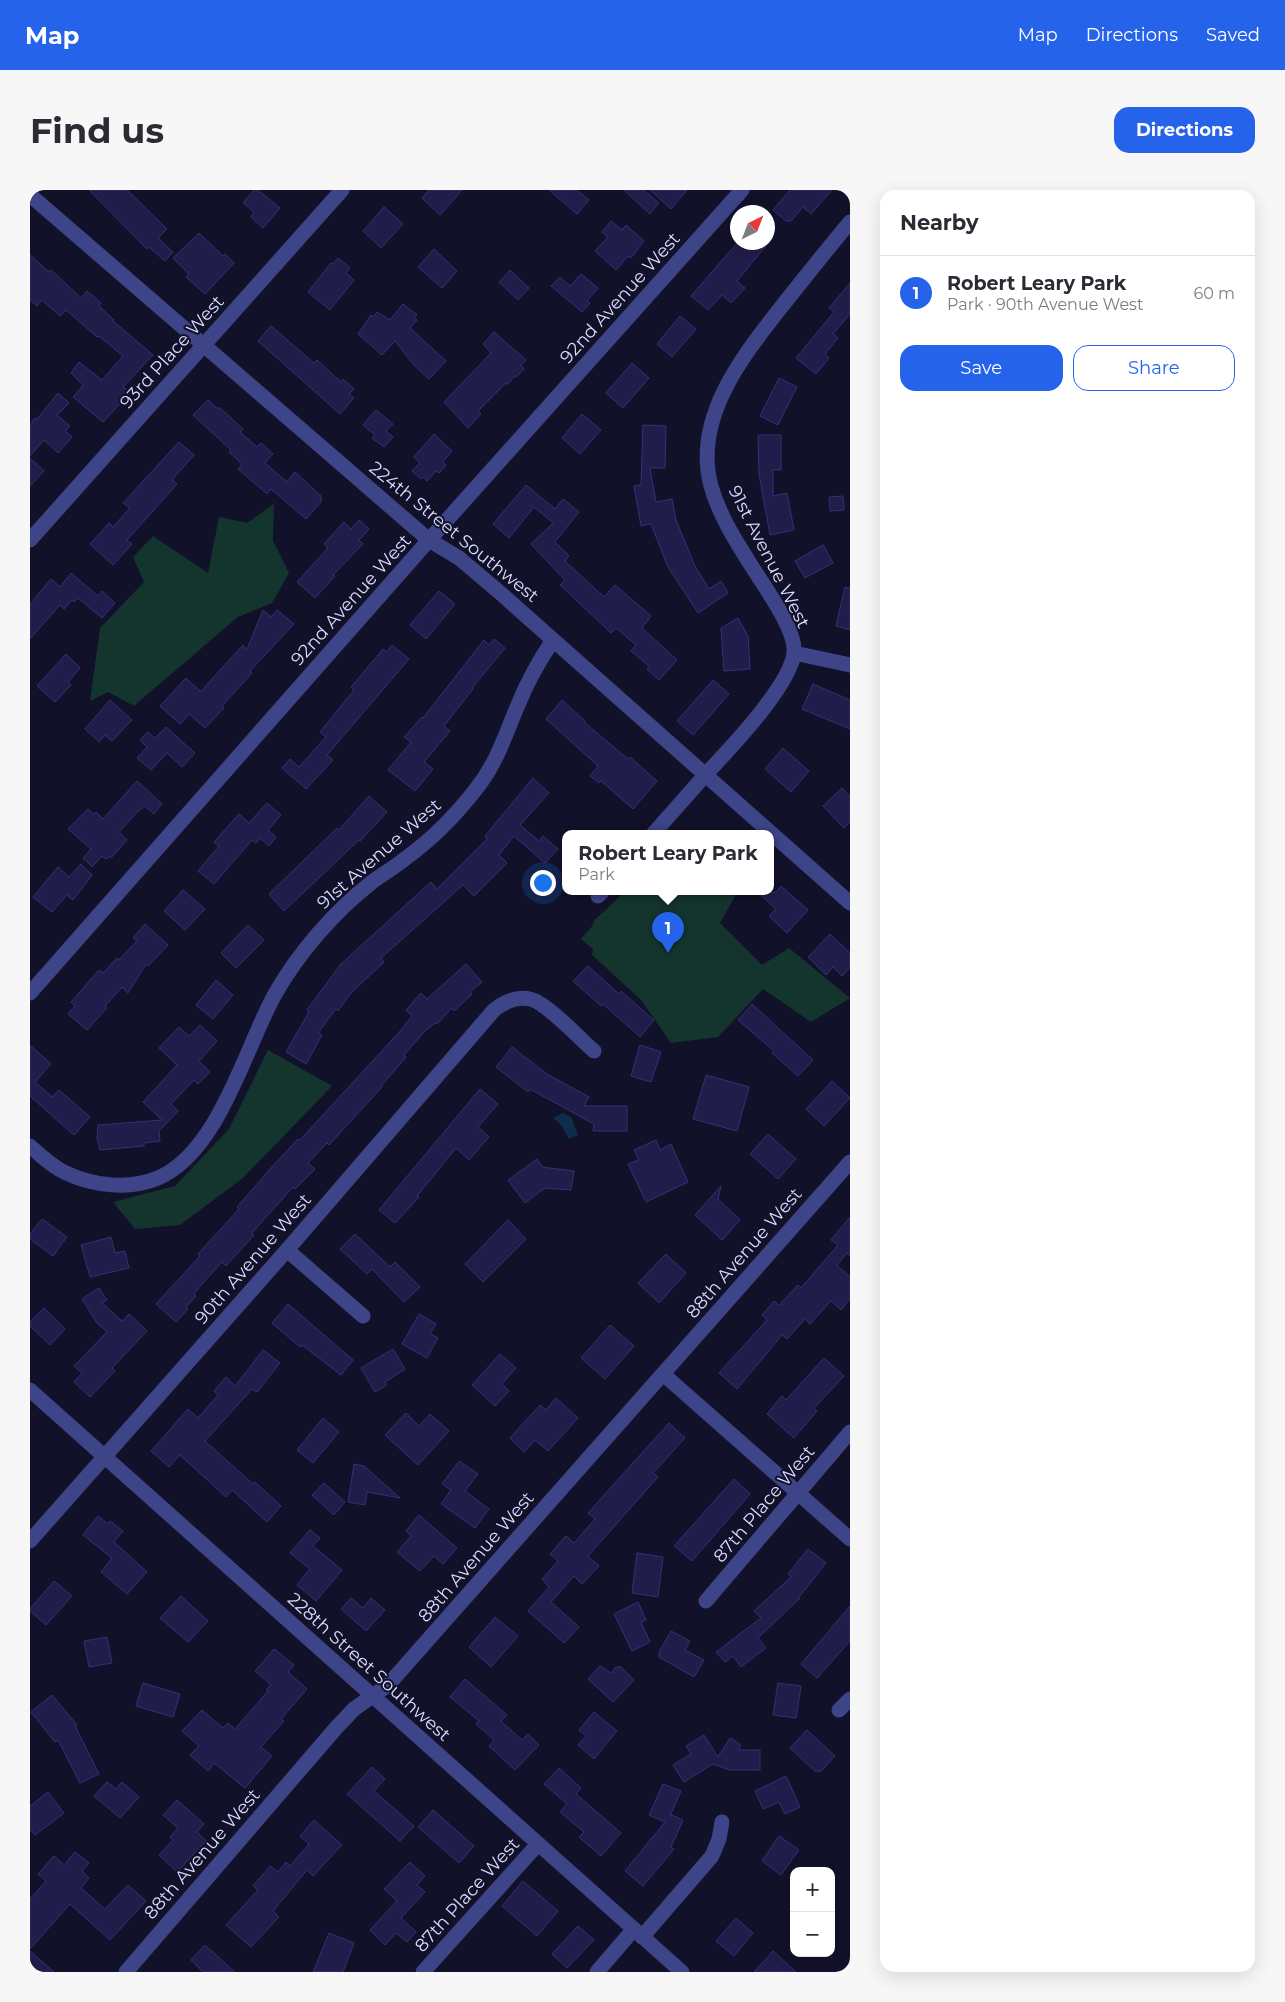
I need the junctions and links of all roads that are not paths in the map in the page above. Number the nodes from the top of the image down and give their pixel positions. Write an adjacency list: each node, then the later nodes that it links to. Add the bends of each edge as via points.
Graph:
1 (342, 190): 5 (street, 93rd Place West)
2 (742, 190): 7 (street, 92nd Avenue West)
3 (30, 195): 5 (street, 224th Street Southwest)
4 (850, 222): 9 (street, 91st Avenue West, via 763,331 731,378 712,425 708,446 711,486 725,522 780,611 790,632)
5 (203, 345): 6 (street, 93rd Place West); 7 (street, 224th Street Southwest)
6 (30, 540)
7 (429, 540): 8 (street, 224th Street Southwest, via 459,558); 16 (street, 92nd Avenue West)
8 (553, 640): 11 (street, 224th Street Southwest); 18 (street, 91st Avenue West, via 536,665 500,752 475,790 443,826 337,914 298,959 276,993 222,1110 201,1144 158,1178 130,1185 104,1184 66,1173)
9 (794, 653): 10 (street); 11 (street, 91st Avenue West, via 787,672 763,708)
10 (850, 665)
11 (705, 775): 12 (street); 13 (street, 224th Street Southwest)
12 (657, 830)
13 (767, 830)
14 (774, 836): 15 (street, 224th Street Southwest)
15 (850, 903)
16 (30, 993)
17 (594, 1051): 20 (street, 90th Avenue West, via 538,1002 525,998 505,1002 494,1010)
18 (30, 1146)
19 (850, 1162): 22 (street, 88th Avenue West)
20 (287, 1250): 21 (street); 25 (street, 90th Avenue West)
21 (363, 1316)
22 (663, 1374): 26 (street); 30 (street, 88th Avenue West, via 388,1685)
23 (30, 1390): 25 (street, 228th Street Southwest)
24 (850, 1432): 26 (street, 87th Place West)
25 (104, 1457): 28 (street, 90th Avenue West); 30 (street, 228th Street Southwest)
26 (798, 1493): 27 (street); 29 (street, 87th Place West)
27 (850, 1539)
28 (30, 1541)
29 (706, 1601)
30 (373, 1695): 32 (street, 228th Street Southwest); 34 (street, 88th Avenue West, via 336,1728)
31 (722, 1822): 33 (street, via 712,1856)
32 (538, 1844): 33 (street, 228th Street Southwest); 35 (street, 87th Place West)
33 (638, 1933): 36 (street); 37 (street, 228th Street Southwest)
34 (130, 1971)
35 (423, 1972)
36 (597, 1972)
37 (682, 1972)

